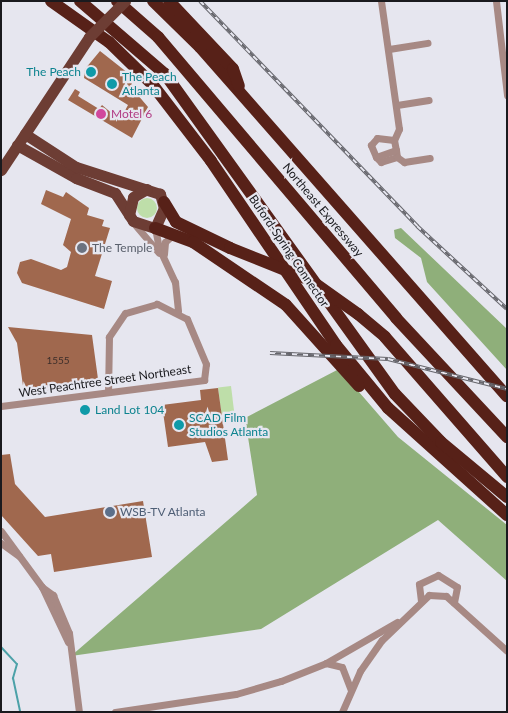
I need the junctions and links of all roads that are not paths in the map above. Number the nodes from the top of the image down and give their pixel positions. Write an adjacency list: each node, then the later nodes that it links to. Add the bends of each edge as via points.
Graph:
1 (51, 1): 32 (highway, Buford-Spring Connector, via 109,42 176,111 336,344)
2 (80, 1): 35 (highway, Buford-Spring Connector, via 165,74 395,394 441,442)
3 (117, 1): 33 (highway, Northeast Expressway, via 164,44 396,318)
4 (125, 1): 16 (main road, bridge, via 89,37)
5 (153, 1): 12 (highway, Northeast Expressway)
6 (169, 1): 12 (highway, via 233,69)
7 (381, 1): 10 (street)
8 (496, 1): 11 (street)
9 (428, 43): 10 (street)
10 (388, 49): 15 (street)
11 (506, 77): 13 (street)
12 (243, 95): 30 (highway, Northeast Expressway)
13 (507, 95)
14 (429, 100): 15 (street)
15 (397, 105): 17 (street, via 399,129)
16 (24, 134): 18 (main road); 22 (main road, via 76,167)
17 (394, 140): 19 (street); 19 (street, via 377,138 371,145 376,157)
18 (18, 144): 21 (main road); 24 (main road, via 76,178 115,193)
19 (397, 154): 20 (street, via 404,162)
20 (430, 158)
21 (1, 170)
22 (147, 188): 23 (main road, via 160,194); 24 (main road, via 133,196)
23 (164, 202): 25 (main road); 34 (highway, bridge, via 176,222 310,280 358,314 385,337)
24 (130, 217): 25 (main road); 27 (street)
25 (155, 228): 26 (highway); 27 (street)
26 (174, 234): 27 (street, via 163,246); 32 (highway, via 286,305 360,387)
27 (166, 261): 28 (street, via 176,288)
28 (178, 311): 29 (street, via 146,304 117,322 108,344); 29 (street, West Peachtree Street Northeast, via 192,326 208,372 204,380)
29 (108, 392): 31 (street, West Peachtree Street Northeast)
30 (507, 396)
31 (1, 406)
32 (388, 408): 36 (highway, Buford-Spring Connector)
33 (507, 437)
34 (507, 477)
35 (507, 497)
36 (507, 515)
37 (1, 531): 39 (street)
38 (1, 542): 39 (street)
39 (19, 556): 46 (street, via 42,588 68,642)
40 (421, 600): 41 (street, via 438,594); 41 (street, via 419,584 438,575 457,586); 42 (street)
41 (454, 603): 43 (street)
42 (397, 622): 44 (street); 45 (street, via 370,655)
43 (507, 651)
44 (326, 663): 45 (street, via 342,667); 47 (street, via 236,694)
45 (351, 691): 48 (street)
46 (79, 712)
47 (115, 712)
48 (342, 712)

